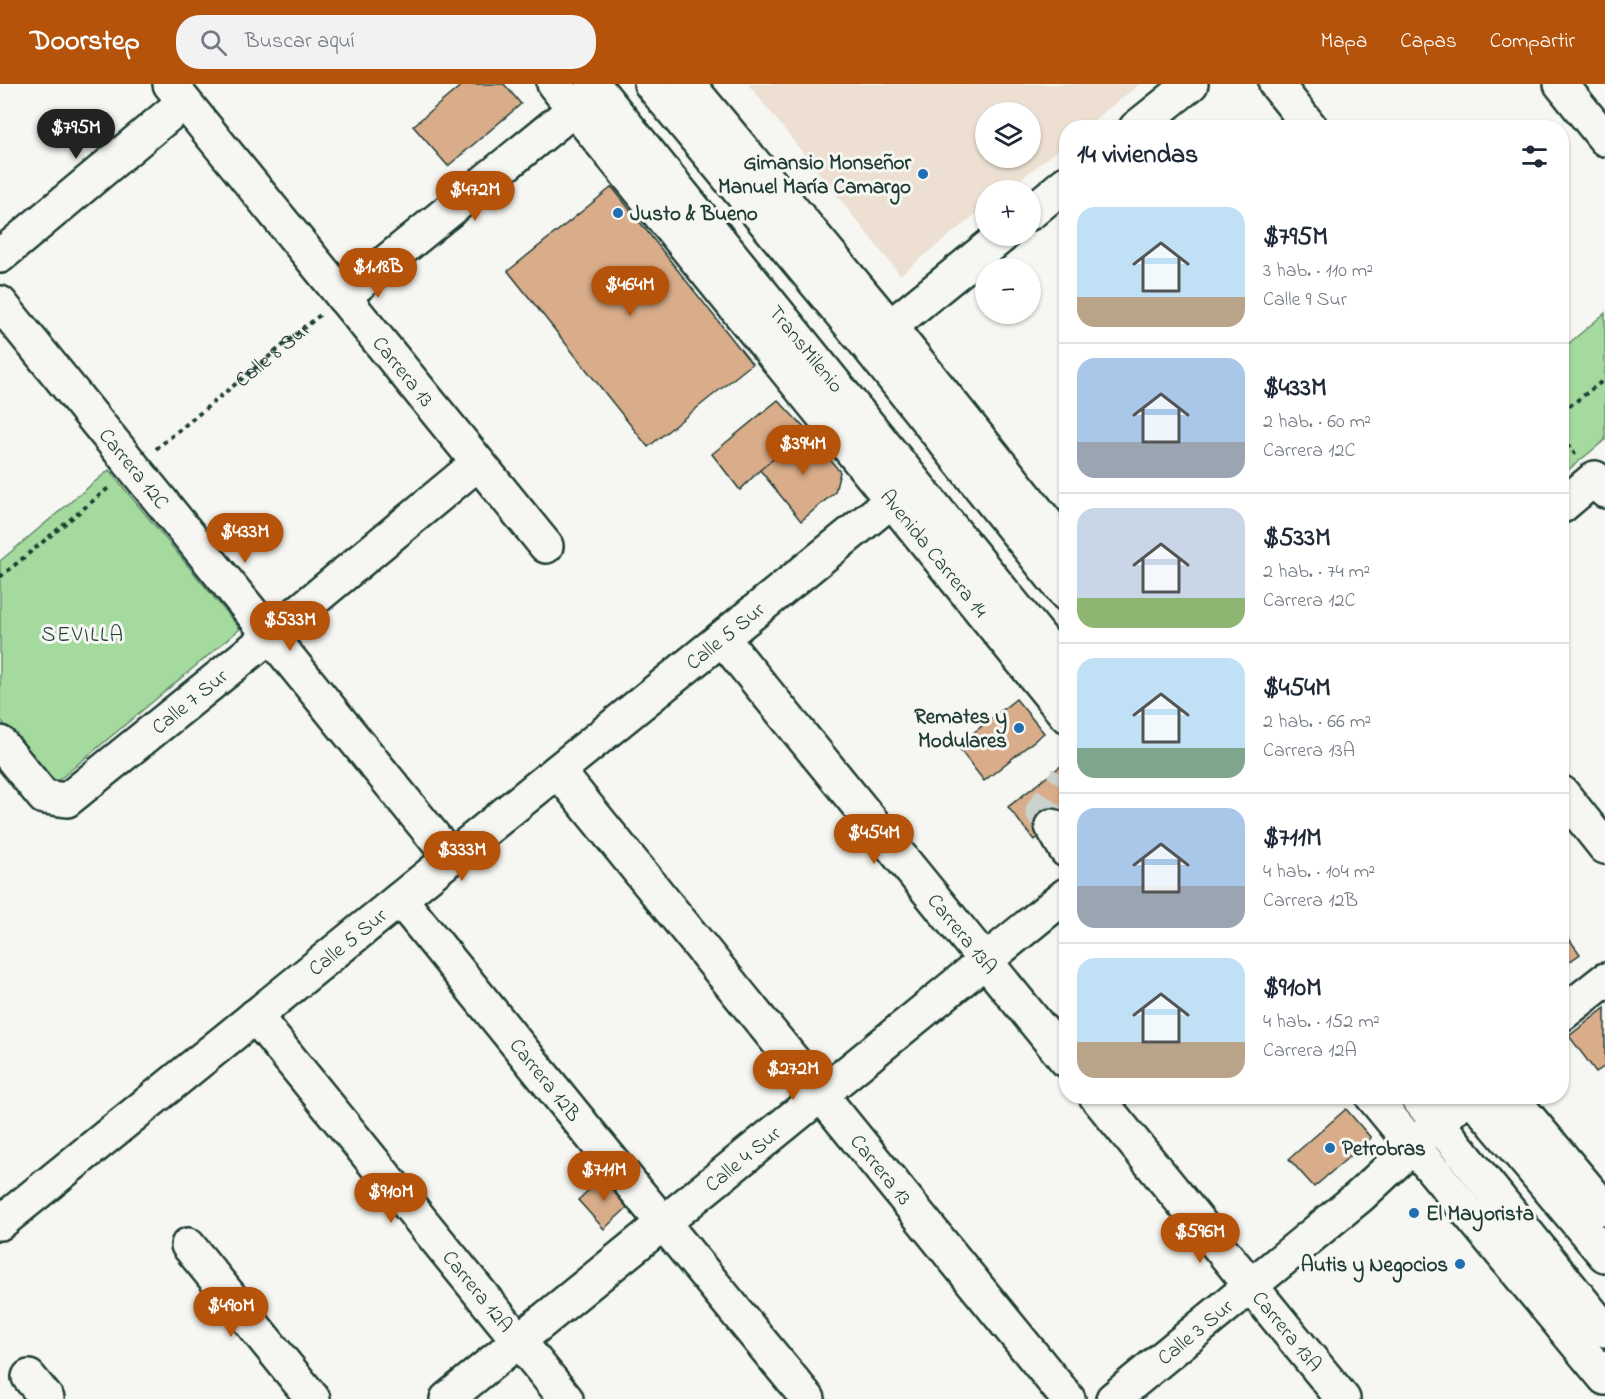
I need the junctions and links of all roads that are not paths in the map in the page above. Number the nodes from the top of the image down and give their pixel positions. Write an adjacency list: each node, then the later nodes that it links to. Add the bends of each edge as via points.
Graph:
1 (651, 84): 24 (street)
2 (688, 84): 17 (street)
3 (1276, 84): 9 (street)
4 (1561, 84): 10 (street)
5 (1174, 89): 8 (street)
6 (573, 92): 15 (street); 20 (street, Avenida Carrera 14); 27 (street, TransMilenio)
7 (177, 93): 14 (street); 15 (street, Carrera 13)
8 (1144, 120)
9 (1305, 120)
10 (1605, 139)
11 (1059, 189): 12 (street)
12 (1041, 204)
13 (990, 246): 17 (street)
14 (0, 256)
15 (343, 297): 18 (street, Carrera 13)
16 (0, 303): 25 (street, Carrera 12C)
17 (890, 327): 22 (street)
18 (478, 462): 23 (street, Carrera 13); 25 (street, Calle 7 Sur)
19 (1600, 484): 21 (street)
20 (891, 501): 26 (street, Calle 5 Sur); 28 (street, Avenida Carrera 14)
21 (1569, 502)
22 (1059, 539)
23 (546, 546)
24 (1059, 585)
25 (270, 635): 29 (street, Calle 7 Sur, via 67,800 44,797); 33 (street, Carrera 12C)
26 (722, 638): 30 (street, Calle 5 Sur); 36 (street, Carrera 13A)
27 (1059, 662)
28 (1059, 706)
29 (0, 743)
30 (558, 771): 33 (street, Calle 5 Sur); 41 (street, Carrera 13)
31 (1569, 802): 32 (street)
32 (1605, 846)
33 (451, 858): 34 (street, Calle 5 Sur)
34 (400, 899): 39 (street, Calle 5 Sur); 52 (street, Carrera 12B)
35 (1059, 901): 36 (street, Calle 4 Sur)
36 (986, 962): 40 (street, Carrera 13A); 41 (street, Calle 4 Sur)
37 (1605, 980): 38 (street)
38 (1569, 1008)
39 (255, 1016): 50 (street, Calle 5 Sur); 57 (street, Carrera 12A)
40 (1059, 1051)
41 (821, 1096): 52 (street, Calle 4 Sur); 63 (street, Carrera 13)
42 (1103, 1104): 55 (street, Carrera 13A)
43 (1378, 1104): 49 (street)
44 (1422, 1104): 48 (street)
45 (1460, 1104): 48 (street, Calle 3 Sur)
46 (1476, 1104): 54 (street)
47 (1517, 1104): 51 (street)
48 (1438, 1124): 49 (street, Calle 3 Sur); 56 (street)
49 (1413, 1147): 55 (street, Calle 3 Sur); 58 (street)
50 (6, 1205)
51 (1605, 1209)
52 (664, 1223): 57 (street, Calle 4 Sur); 62 (street, Carrera 12B)
53 (188, 1245): 59 (street)
54 (1605, 1255)
55 (1251, 1286): 64 (street, Calle 3 Sur); 65 (street, Carrera 13A)
56 (1605, 1330)
57 (519, 1341): 60 (street, Calle 4 Sur); 61 (street, Carrera 12A)
58 (1605, 1378)
59 (313, 1399)
60 (447, 1399)
61 (566, 1399)
62 (808, 1399)
63 (1068, 1399)
64 (1113, 1399)
65 (1343, 1399)

